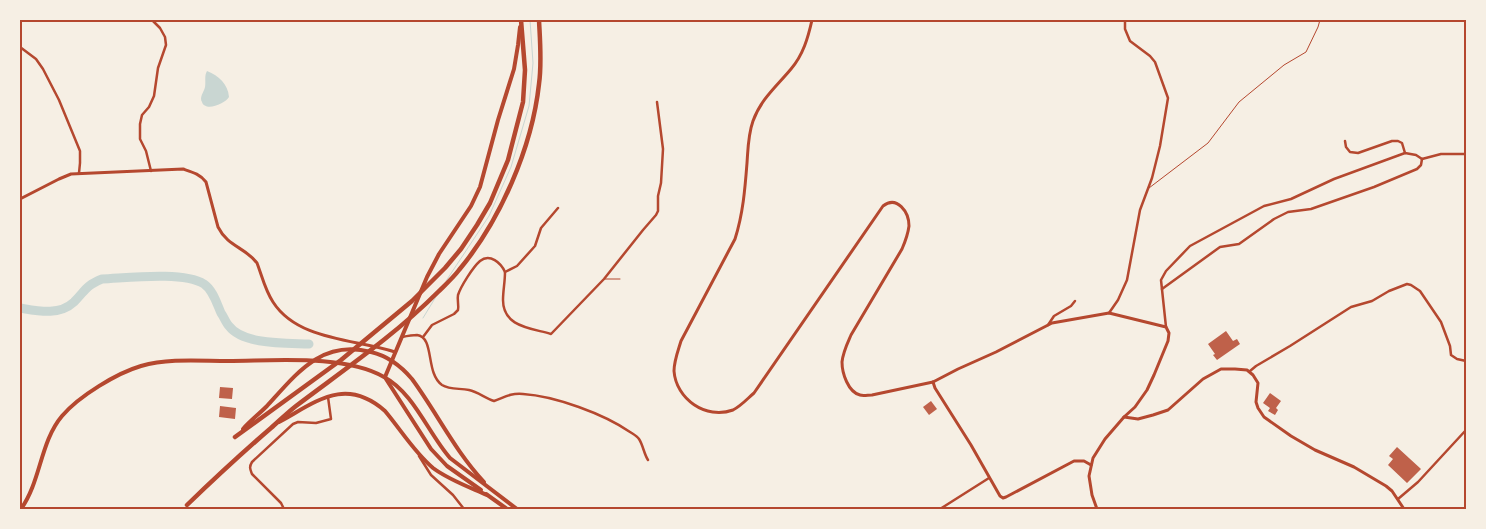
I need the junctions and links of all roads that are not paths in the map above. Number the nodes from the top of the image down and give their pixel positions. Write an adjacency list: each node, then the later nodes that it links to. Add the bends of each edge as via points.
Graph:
1 (152, 20): 13 (street, via 165,36 166,45 158,68 154,96 140,124 140,139)
2 (520, 20): 26 (main road, via 514,70 480,187 427,277); 37 (main road, via 525,70 523,102 514,140 502,175 461,249 412,301 341,360)
3 (539, 20): 35 (main road, via 541,56 537,102 512,180 487,232 459,270 421,309)
4 (812, 20): 32 (street, via 802,53 761,103 754,118 743,210 735,239 681,341 674,370 676,382 686,399 708,411 726,412 743,404 754,393 883,206 890,202 898,204 906,213 905,242 850,335 844,349 843,369 850,387 862,396)
5 (1125, 20): 15 (street, via 1124,29 1130,41 1155,62 1168,98)
6 (1320, 20): 15 (lane, via 1306,52 1284,65 1239,102 1208,143)
7 (20, 47): 14 (street, via 36,59 59,100 80,151)
8 (657, 102): 19 (street, via 663,149 658,211)
9 (1345, 141): 10 (street, via 1350,152 1358,153 1398,141)
10 (1405, 153): 12 (street); 21 (street, via 1264,206 1212,233 1190,246 1166,271 1161,280)
11 (1466, 154): 12 (street, via 1442,154)
12 (1422, 159): 21 (street, via 1417,169 1374,187 1274,219 1240,244 1220,247)
13 (151, 170): 14 (street); 28 (street, via 183,169 203,178 221,234 253,258 268,295 287,318 328,336)
14 (79, 173): 16 (street, via 59,179)
15 (1148, 189): 23 (street, via 1140,210 1127,280)
16 (20, 199)
17 (558, 208): 18 (street, via 541,228 535,246 517,266)
18 (505, 272): 19 (street, via 504,309 509,319 551,334); 27 (street, via 493,259 480,261 460,290 458,310 432,326)
19 (604, 278): 20 (lane)
20 (620, 279)
21 (1161, 290): 25 (street)
22 (1075, 301): 24 (street, via 1054,316)
23 (1109, 313): 24 (street); 25 (street)
24 (1048, 325): 32 (street)
25 (1166, 327): 34 (street, via 1168,341 1154,375 1138,403)
26 (402, 337): 27 (street); 28 (main road)
27 (423, 337): 39 (street, via 428,344 430,364 444,386 476,392 494,401 508,394 532,395 598,414 637,436)
28 (395, 352): 31 (main road)
29 (1466, 361): 30 (street, via 1452,355 1441,322 1420,291 1411,285 1403,285 1372,301 1351,307)
30 (1250, 371): 34 (street, via 1221,369 1203,379 1168,410 1138,419); 44 (street, via 1258,384 1256,402 1264,417 1290,436 1386,486)
31 (385, 377): 42 (main road, via 396,383 408,397 450,458); 43 (main road, via 431,449); 46 (main road, via 346,364 300,360 167,361 130,369 92,392 62,416)
32 (932, 382): 41 (street)
33 (328, 396): 35 (main road); 38 (main road, via 352,395 379,406); 47 (street, via 331,419 293,424 250,465 252,474)
34 (1124, 417): 40 (street, via 1099,447)
35 (275, 425): 45 (main road)
36 (1466, 430): 44 (street)
37 (235, 438): 42 (main road, via 314,359 355,349 375,353 402,368 458,451)
38 (417, 452): 43 (main road, via 440,472); 48 (street, via 431,475)
39 (648, 460)
40 (1091, 465): 41 (street, via 1080,460 1069,463 1006,497 1000,496); 54 (street, via 1090,486)
41 (990, 478): 51 (street)
42 (491, 489): 50 (main road)
43 (487, 495): 49 (main road)
44 (1398, 499): 55 (street)
45 (187, 505)
46 (21, 509)
47 (284, 509)
48 (464, 509)
49 (507, 509)
50 (517, 509)
51 (940, 509)
52 (1006, 509): 53 (lane)
53 (1019, 509)
54 (1097, 509)
55 (1404, 509)

